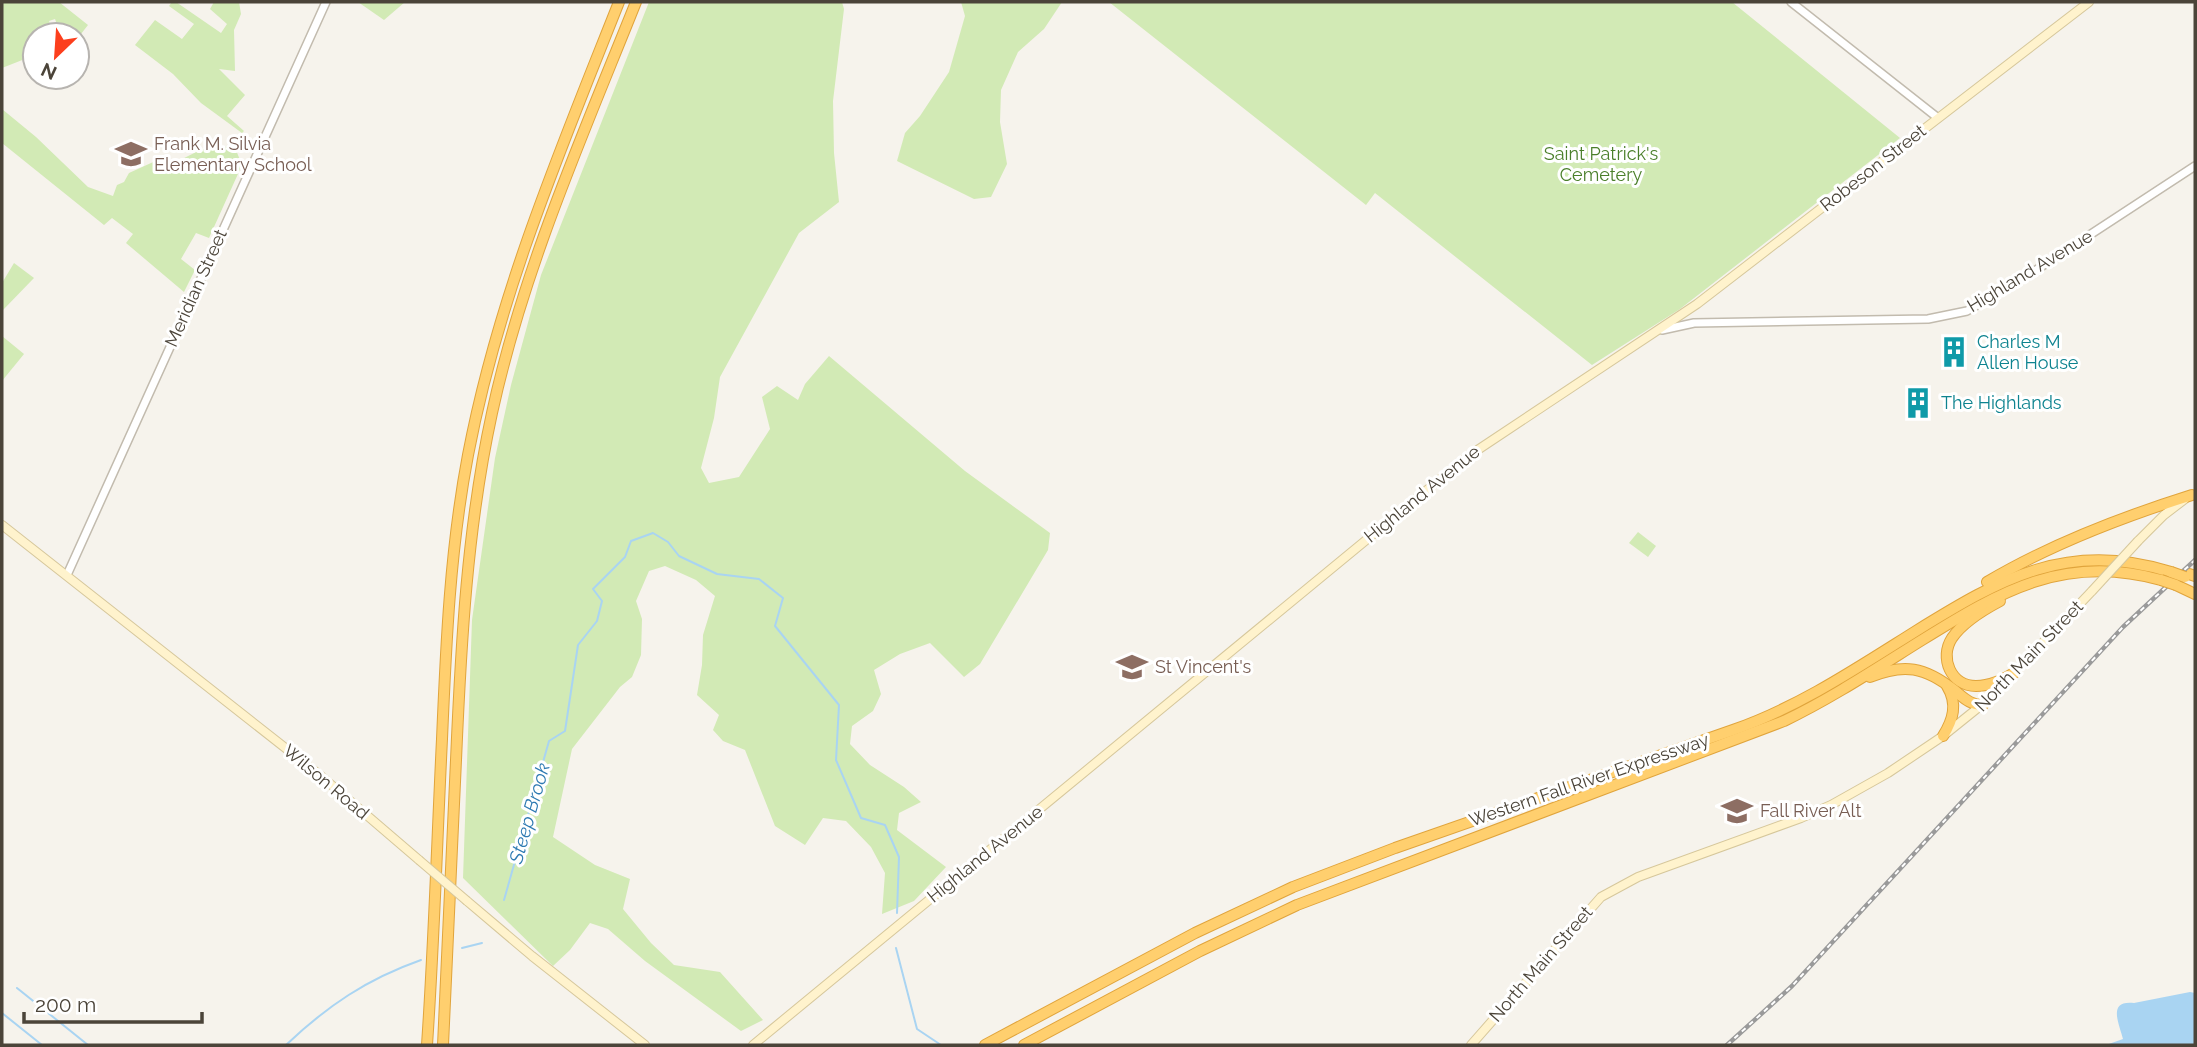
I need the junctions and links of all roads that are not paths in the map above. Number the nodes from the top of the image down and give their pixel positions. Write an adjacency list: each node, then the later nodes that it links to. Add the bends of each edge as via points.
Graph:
1 (326, 2): 11 (street, Meridian Street)
2 (619, 2): 22 (highway, via 517,267 486,372 468,457 448,608)
3 (636, 2): 23 (highway, via 526,288 479,478 462,629)
4 (1791, 2): 6 (street)
5 (2089, 2): 6 (main road, Robeson Street)
6 (1938, 118): 8 (main road, Robeson Street)
7 (2195, 166): 8 (street, Highland Avenue, via 1967,311 1928,319 1694,323)
8 (1655, 333): 25 (main road, Highland Avenue, via 1465,458)
9 (2194, 494): 15 (highway, via 2022,563); 16 (main road, North Main Street, bridge, via 2164,515)
10 (2, 525): 11 (main road, Wilson Road)
11 (67, 575): 24 (main road, Wilson Road, bridge, via 321,776 532,956)
12 (2047, 577): 14 (highway, Western Fall River Expressway, bridge, via 2122,572 2161,580); 17 (highway, via 1990,606 1958,631 1946,657); 19 (highway, Western Fall River Expressway, via 1986,601)
13 (2191, 577): 15 (highway, Western Fall River Expressway, bridge, via 2135,563 2091,560 2038,569 1988,588)
14 (2195, 594)
15 (1944, 614): 26 (highway, Western Fall River Expressway, via 1824,688 1765,718 1293,887 1195,933)
16 (2017, 671): 17 (highway, via 1983,685); 20 (main road, North Main Street)
17 (1957, 680): 20 (highway)
18 (1942, 681): 19 (highway, via 1920,670 1897,669); 20 (highway, via 1971,703); 21 (highway, via 1954,706)
19 (1831, 695): 27 (highway, Western Fall River Expressway, via 1754,733 1278,914)
20 (1983, 705): 21 (main road, North Main Street)
21 (1943, 736): 28 (main road, North Main Street, via 1888,774 1831,805 1616,887 1590,908)
22 (427, 1045)
23 (443, 1045)
24 (645, 1045)
25 (753, 1045)
26 (985, 1045)
27 (1024, 1045)
28 (1471, 1045)

